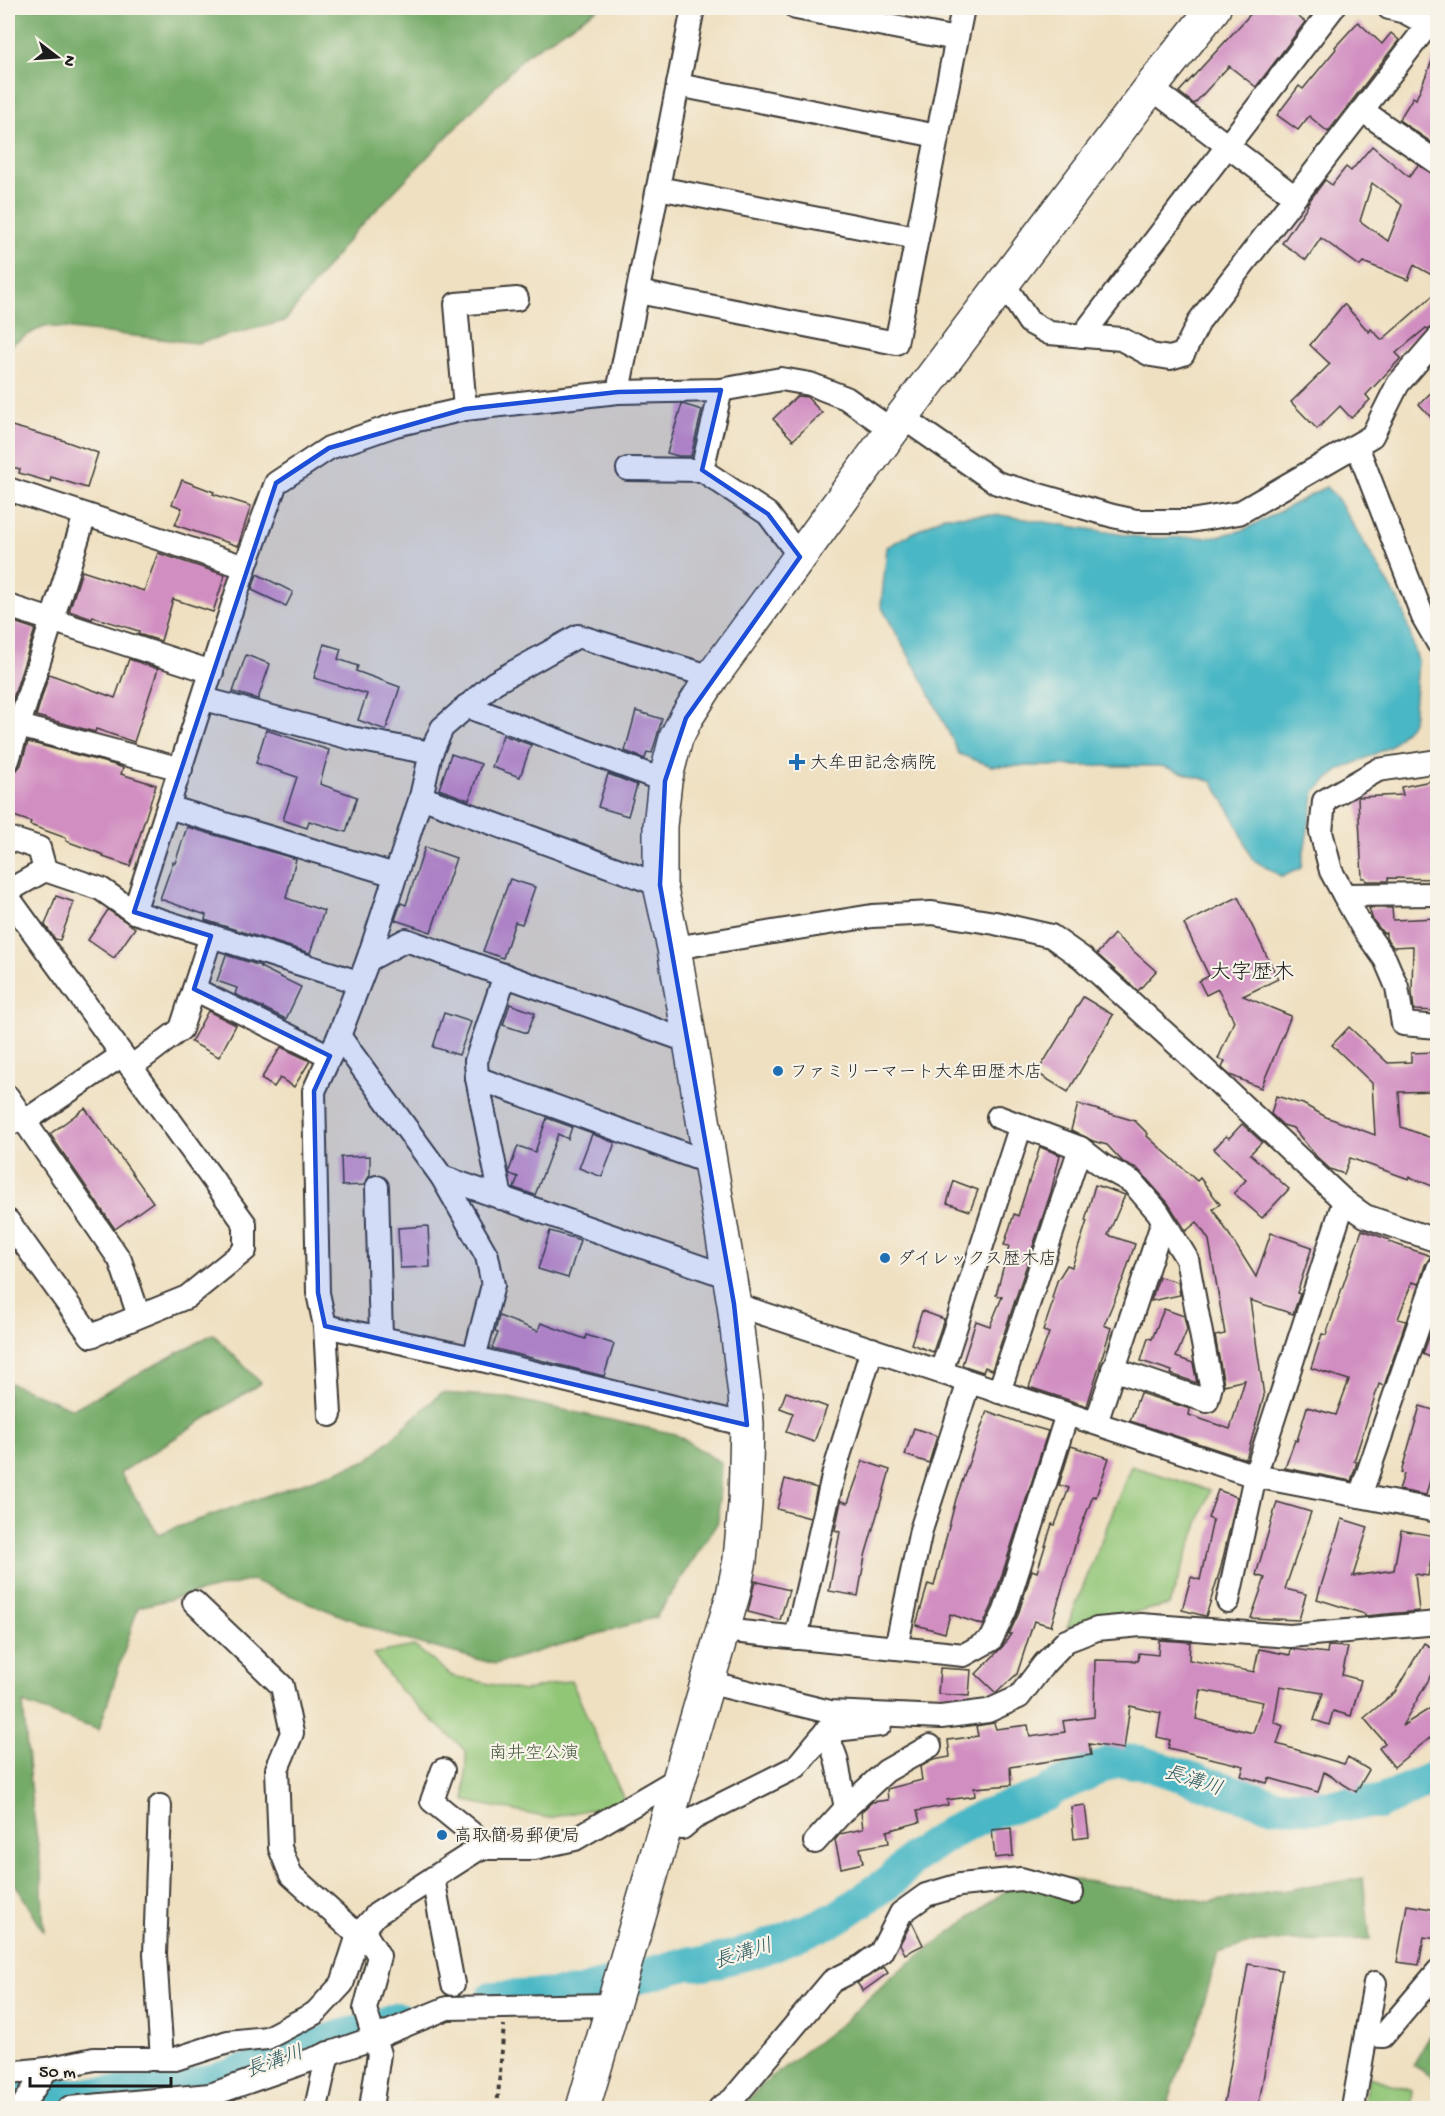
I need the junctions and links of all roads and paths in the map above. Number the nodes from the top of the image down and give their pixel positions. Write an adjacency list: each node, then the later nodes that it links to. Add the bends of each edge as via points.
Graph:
1 (693, 8): 9 (street)
2 (796, 8): 8 (street)
3 (963, 8): 8 (street)
4 (1214, 8): 10 (street)
5 (1333, 8): 13 (street)
6 (1389, 8): 7 (street)
7 (1434, 21): 11 (street)
8 (956, 39): 12 (street)
9 (678, 86): 12 (street); 15 (street)
10 (1151, 88): 13 (street); 18 (street)
11 (1363, 111): 14 (street); 16 (street)
12 (937, 136): 17 (street)
13 (1226, 145): 16 (street); 21 (street)
14 (1437, 163)
15 (658, 188): 17 (street); 19 (street)
16 (1295, 197): 21 (street, via 1200,320 1183,354 1170,358 1150,355 1121,339)
17 (916, 238): 19 (street, via 896,343)
18 (1004, 284): 21 (street, via 1029,322 1049,333); 26 (street)
19 (638, 292): 24 (street)
20 (518, 299): 25 (street, via 456,304)
21 (1082, 336)
22 (1437, 338): 27 (street, via 1398,384 1372,436)
23 (721, 390): 24 (street); 26 (street, via 781,380 810,384); 29 (street)
24 (618, 392): 25 (street)
25 (465, 409): 33 (street, via 395,425 329,448 276,483)
26 (897, 424): 27 (street, via 998,483 1136,521 1190,521 1239,513); 32 (street)
27 (1357, 446): 36 (street, via 1423,617)
28 (628, 469): 29 (street)
29 (702, 470): 32 (street, via 768,514)
30 (8, 489): 31 (street)
31 (85, 514): 33 (street); 35 (street)
32 (800, 557): 38 (street)
33 (245, 567): 37 (street)
34 (8, 606): 35 (street)
35 (51, 620): 37 (street); 41 (street)
36 (1437, 643)
37 (212, 672): 39 (street)
38 (712, 677): 40 (street, via 579,636 495,682); 46 (street, via 676,738)
39 (204, 699): 42 (street, via 351,738); 45 (street)
40 (466, 706): 42 (street, via 442,728); 46 (street)
41 (13, 724): 43 (street); 45 (street)
42 (431, 753): 47 (street)
43 (8, 760)
44 (1437, 761): 55 (street, via 1378,770 1324,801 1321,832 1331,871)
45 (181, 769): 48 (street)
46 (665, 781): 52 (street)
47 (421, 797): 51 (street); 52 (street)
48 (168, 807): 51 (street); 57 (street)
49 (8, 838): 50 (street, via 39,848)
50 (45, 870): 53 (street); 57 (street, via 101,889)
51 (395, 875): 60 (street)
52 (660, 885): 59 (street)
53 (8, 891)
54 (1437, 894): 55 (street)
55 (1344, 895): 64 (street, via 1385,959 1397,987 1402,1024)
56 (8, 897): 67 (street)
57 (134, 912): 58 (street)
58 (211, 936): 62 (street); 63 (street)
59 (674, 948): 65 (street); 78 (street, via 872,916 932,913 995,922 1051,936 1100,973)
60 (368, 960): 61 (street, via 406,940); 62 (street)
61 (505, 975): 65 (street); 68 (street, via 476,1061)
62 (358, 982): 66 (street)
63 (194, 989): 66 (street); 67 (street, via 181,1029)
64 (1437, 1027)
65 (690, 1042): 74 (street)
66 (334, 1046): 75 (street); 85 (street, via 314,1091 318,1293)
67 (126, 1061): 71 (street); 84 (street, via 245,1224 245,1250 187,1297)
68 (477, 1078): 74 (street); 77 (street)
69 (8, 1097): 71 (street)
70 (998, 1117): 72 (street)
71 (16, 1122): 84 (street, via 120,1260)
72 (1021, 1125): 73 (street); 90 (street)
73 (1080, 1148): 80 (street, via 1132,1182); 92 (street)
74 (710, 1163): 83 (street)
75 (442, 1177): 77 (street); 88 (street, via 487,1256 493,1285)
76 (377, 1188): 86 (street)
77 (501, 1198): 83 (street)
78 (1344, 1200): 81 (street, via 1365,1216); 97 (street)
79 (8, 1221): 84 (street, via 91,1336)
80 (1163, 1221): 89 (street); 89 (street, via 1187,1258 1211,1386 1207,1401)
81 (1437, 1241)
82 (1437, 1269): 98 (street)
83 (731, 1290): 87 (street); 96 (street)
84 (139, 1316)
85 (325, 1326): 86 (street); 94 (street)
86 (381, 1338): 88 (street)
87 (872, 1349): 90 (street); 104 (street, via 834,1472)
88 (474, 1358): 96 (street)
89 (1113, 1370): 95 (street)
90 (941, 1372): 91 (street)
91 (969, 1382): 92 (street); 105 (street, via 921,1530)
92 (999, 1392): 93 (street)
93 (1066, 1414): 95 (street); 105 (street, via 1005,1611 991,1640 964,1655)
94 (330, 1415)
95 (1096, 1423): 97 (street)
96 (747, 1425): 103 (street, via 740,1560)
97 (1255, 1476): 98 (street); 100 (street)
98 (1360, 1496): 99 (street)
99 (1437, 1511)
100 (1228, 1601)
101 (194, 1602): 119 (street, via 282,1686 292,1733 277,1769 280,1848 291,1875)
102 (1437, 1623): 107 (street, via 1290,1636 1141,1625 1097,1629 1066,1641 1019,1697 988,1711)
103 (722, 1630): 104 (street); 106 (street)
104 (796, 1638): 105 (street)
105 (896, 1648)
106 (707, 1682): 107 (street, via 830,1712); 111 (street)
107 (941, 1717): 108 (street)
108 (825, 1731): 113 (street, via 836,1758); 114 (street, via 796,1767 694,1818)
109 (930, 1746): 113 (street, via 886,1771)
110 (443, 1770): 116 (street, via 432,1801 475,1836)
111 (679, 1778): 116 (street, via 574,1839 534,1848); 123 (street)
112 (160, 1806): 128 (street, via 155,1954)
113 (846, 1808): 115 (street)
114 (682, 1828)
115 (815, 1842)
116 (480, 1848): 117 (street)
117 (432, 1878): 119 (street, via 377,1914); 122 (street)
118 (1072, 1893): 137 (street, via 1021,1879 960,1885 926,1895 901,1913 881,1952 832,1981 732,2100)
119 (361, 1932): 126 (street, via 379,1956 365,2009); 128 (street, via 342,1984 315,2013 267,2038 228,2042 175,2059)
120 (1437, 1971): 125 (street, via 1383,2036)
121 (1375, 1983): 125 (street)
122 (453, 1984)
123 (613, 2005): 126 (street, via 447,2008); 136 (street)
124 (505, 2018): 135 (path)
125 (1366, 2035): 138 (street)
126 (374, 2038): 127 (street); 134 (street, via 379,2054)
127 (328, 2053): 132 (street, via 210,2095); 133 (street)
128 (162, 2059): 129 (street, via 94,2059)
129 (47, 2069): 130 (street); 131 (street)
130 (8, 2073)
131 (21, 2109)
132 (69, 2109)
133 (316, 2109)
134 (371, 2109)
135 (497, 2109)
136 (583, 2109)
137 (720, 2109)
138 (1353, 2109)

